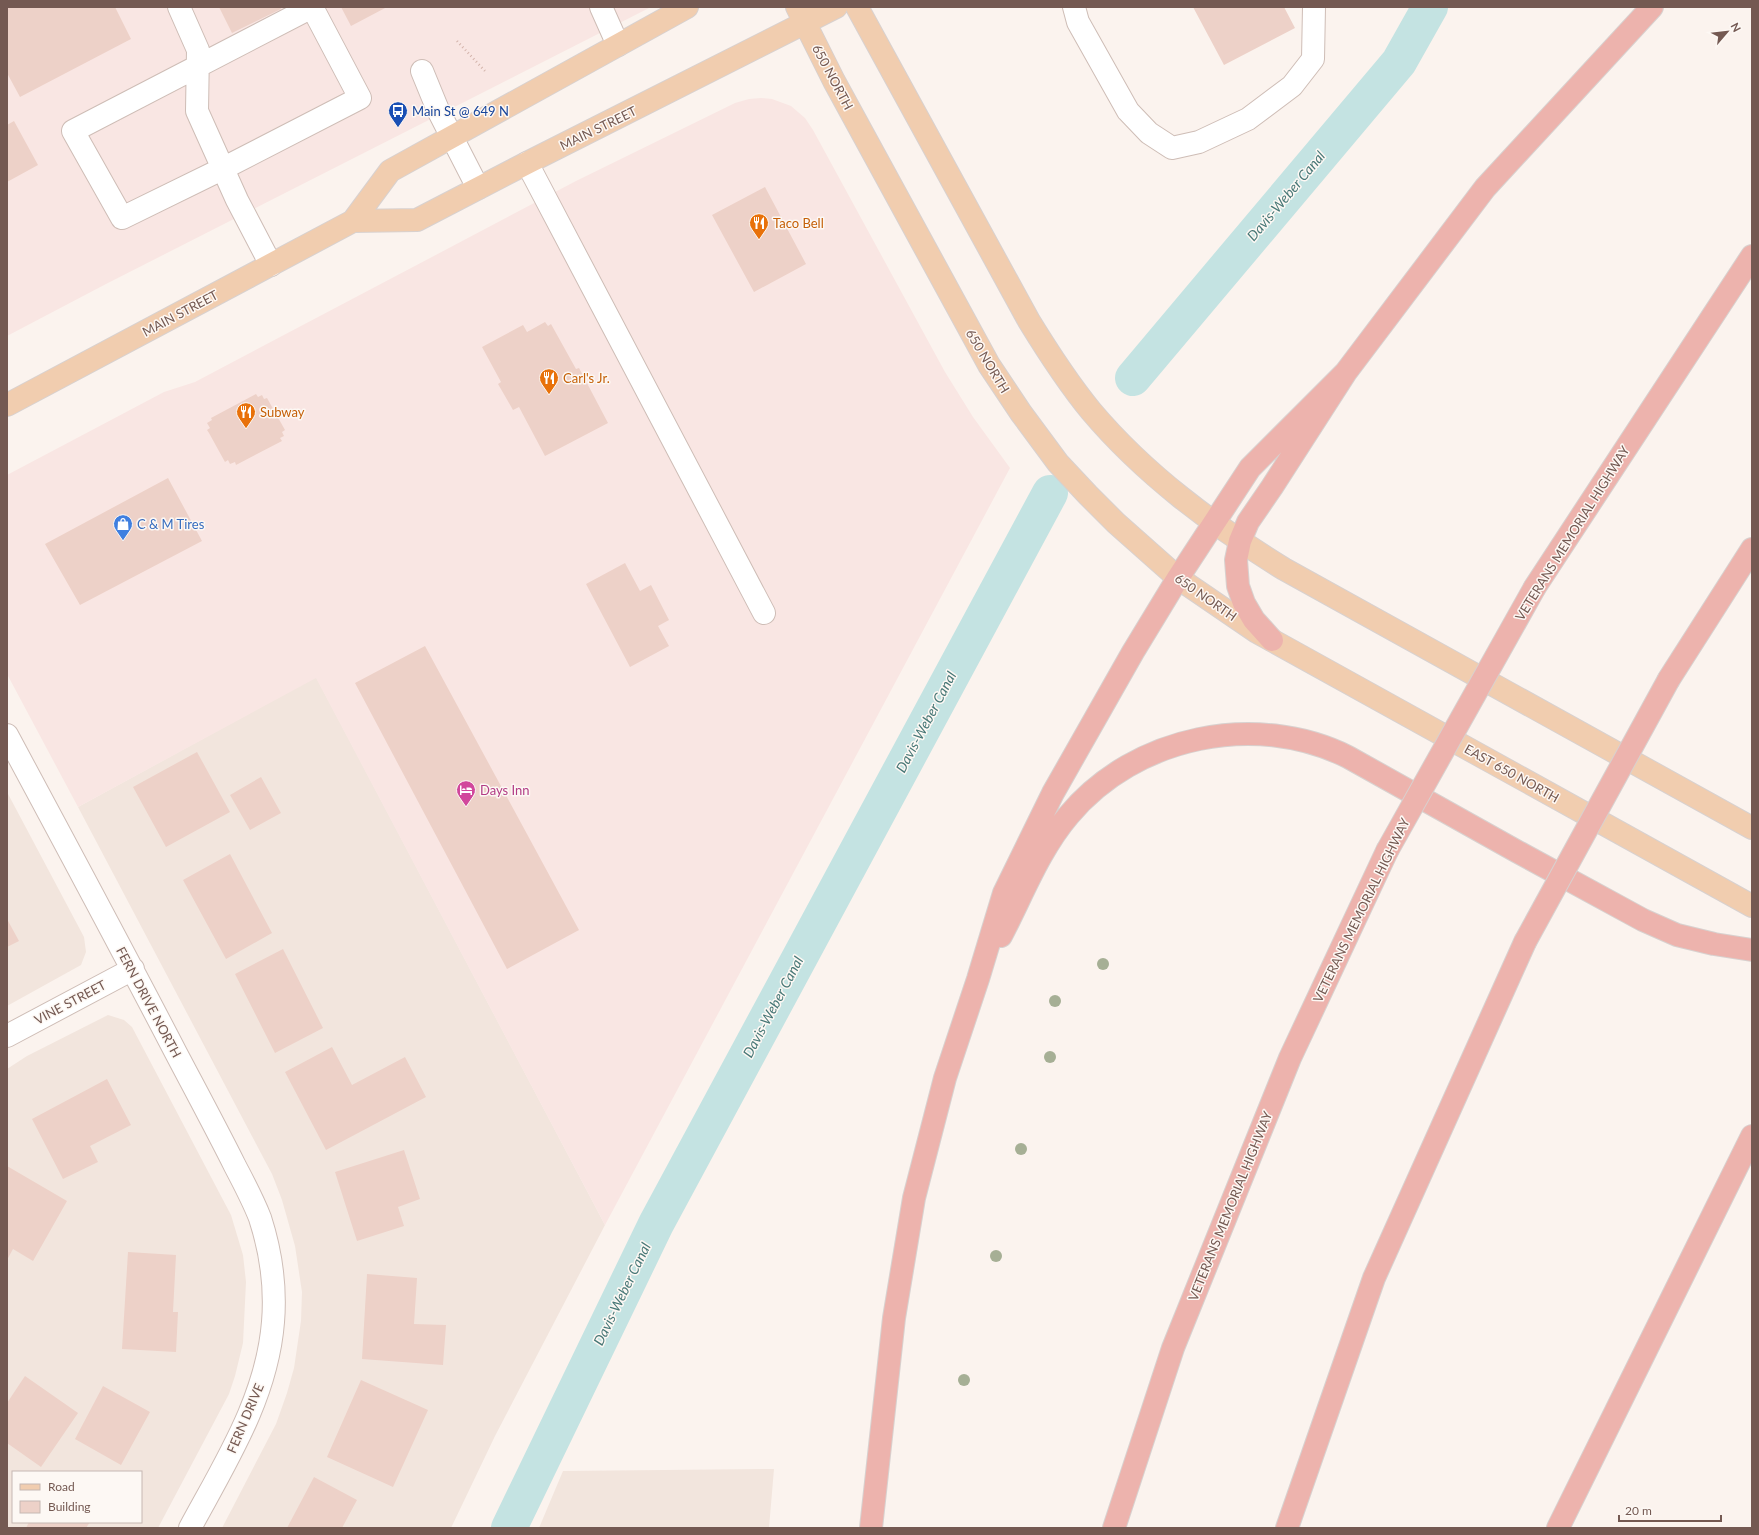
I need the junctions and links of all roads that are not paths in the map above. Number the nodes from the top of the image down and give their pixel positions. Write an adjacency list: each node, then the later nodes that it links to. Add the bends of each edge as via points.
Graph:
1 (179, 7): 11 (street, via 198,50)
2 (601, 7): 10 (street)
3 (687, 7): 10 (main road, MAIN STREET)
4 (836, 7): 9 (main road, MAIN STREET)
5 (857, 7): 22 (main road, via 1044,346 1092,412 1120,443 1176,494)
6 (1074, 7): 7 (street, via 1078,22 1128,111 1149,133 1172,148 1199,142 1248,119 1292,86 1313,58)
7 (1314, 7)
8 (1652, 7): 20 (highway, via 1485,188)
9 (801, 15): 14 (main road, MAIN STREET); 25 (main road, 650 NORTH, via 950,295 1009,396 1049,451 1079,486 1139,545)
10 (618, 45): 13 (main road, MAIN STREET)
11 (198, 66): 15 (street, via 197,111); 15 (street, via 73,131 122,218); 15 (street, via 312,7 360,98)
12 (422, 71): 13 (street)
13 (452, 136): 16 (street); 17 (main road, MAIN STREET, via 390,171)
14 (527, 163): 16 (main road, MAIN STREET); 26 (street)
15 (224, 168): 19 (street, via 237,200)
16 (478, 188): 17 (main road, MAIN STREET, via 417,220)
17 (353, 222): 19 (main road, MAIN STREET)
18 (1752, 256): 39 (highway, VETERANS MEMORIAL HIGHWAY, bridge, via 1535,587 1387,851 1290,1058 1173,1348)
19 (271, 265): 21 (main road, MAIN STREET)
20 (1346, 372): 22 (highway, via 1250,468); 23 (highway, via 1248,522)
21 (7, 405)
22 (1214, 523): 23 (main road); 25 (highway)
23 (1240, 541): 27 (highway, via 1236,560 1240,591 1254,620); 29 (main road, via 1327,594)
24 (1752, 549): 40 (highway, bridge, via 1669,679 1525,942 1374,1278)
25 (1178, 578): 27 (main road, 650 NORTH); 33 (highway, via 1043,812 1004,893)
26 (764, 613)
27 (1272, 640): 30 (main road, EAST 650 NORTH)
28 (7, 735): 32 (street, FERN DRIVE NORTH)
29 (1752, 828)
30 (1752, 906)
31 (1752, 950): 33 (highway, via 1678,936 1644,920 1333,749 1297,739 1242,733 1185,742 1156,753 1116,774 1081,802 1068,815 1051,841)
32 (133, 969): 34 (street, VINE STREET); 36 (street, FERN DRIVE NORTH, via 253,1203 266,1239)
33 (978, 979): 38 (highway, via 935,1112 909,1226 889,1360)
34 (7, 1036)
35 (1752, 1136): 41 (highway)
36 (273, 1276): 37 (street, FERN DRIVE, via 273,1323 259,1389 245,1424)
37 (190, 1528)
38 (871, 1528)
39 (1114, 1528)
40 (1287, 1528)
41 (1558, 1528)

